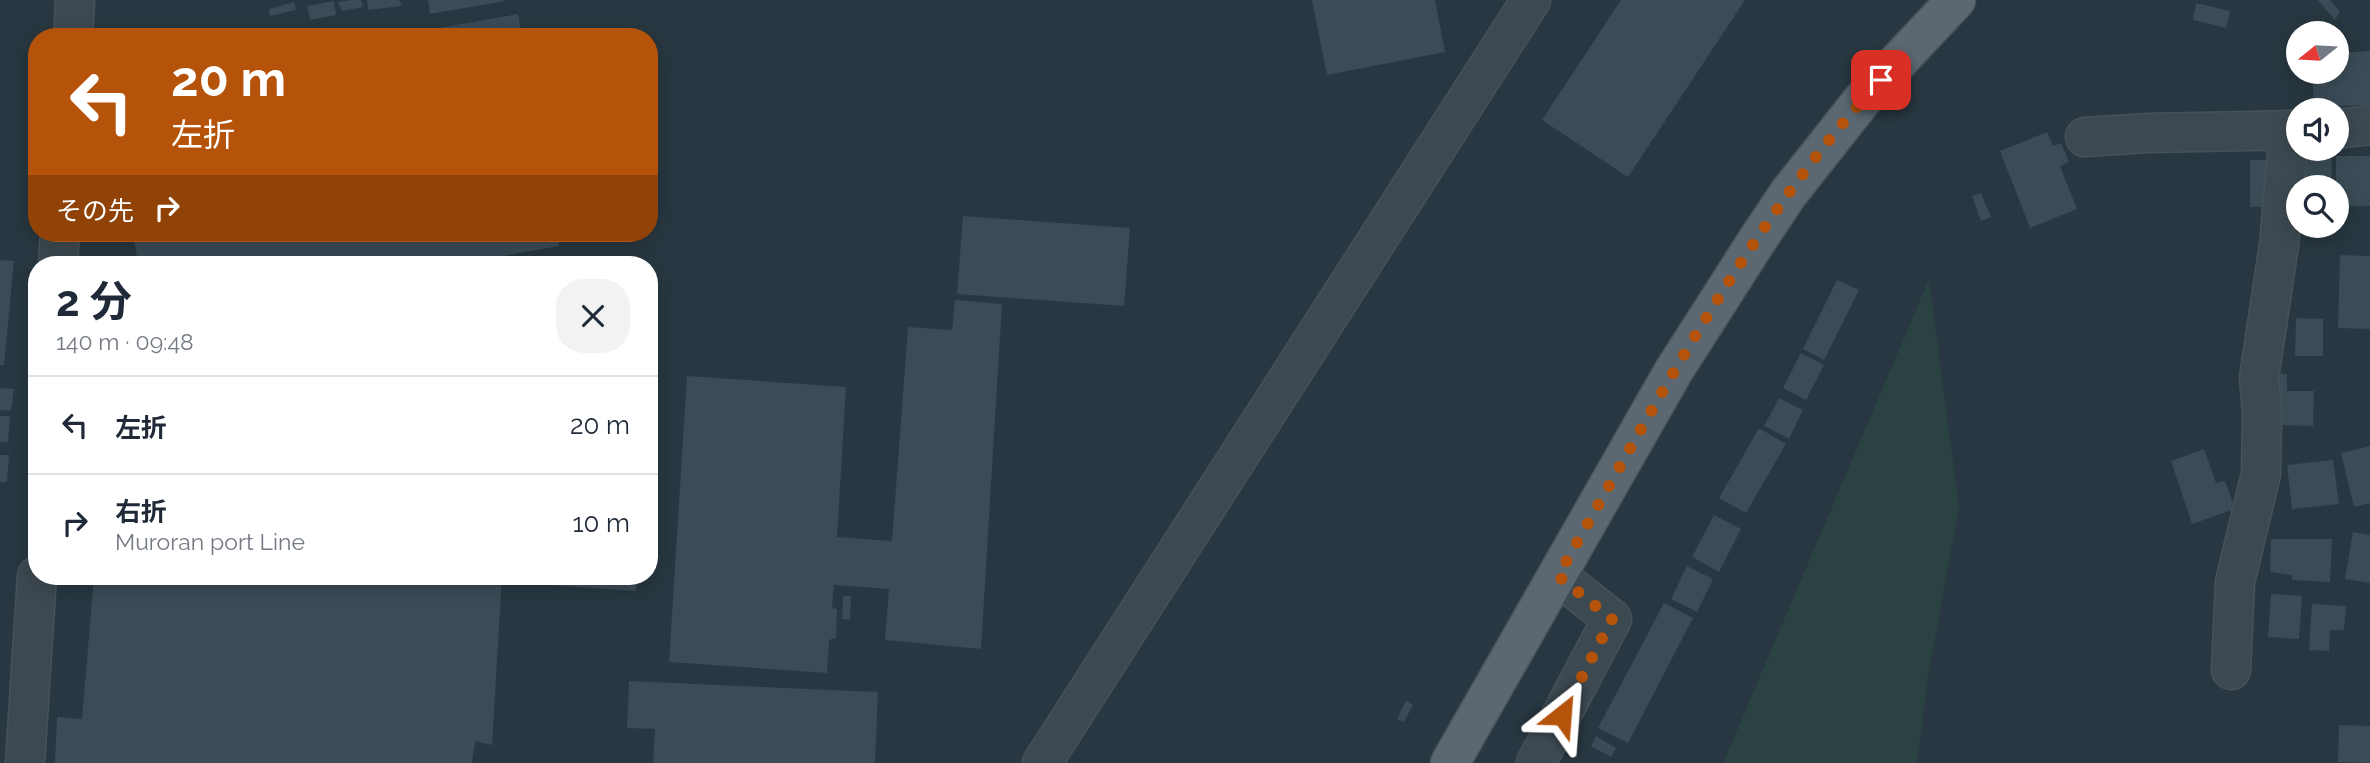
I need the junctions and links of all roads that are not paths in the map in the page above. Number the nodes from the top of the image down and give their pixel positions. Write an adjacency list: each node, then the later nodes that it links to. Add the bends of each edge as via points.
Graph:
1 (75, 0): 4 (street)
2 (1531, 0): 14 (street)
3 (1956, 0): 10 (main road, via 1863,99 1788,194 1674,372)
4 (73, 28)
5 (2370, 125): 6 (street)
6 (2349, 127)
7 (2286, 130): 8 (street)
8 (2084, 137)
9 (2290, 161): 12 (street, via 2259,378 2261,474 2235,582)
10 (1558, 576): 15 (main road); 16 (street, via 1612,619)
11 (36, 585): 13 (street)
12 (2231, 670)
13 (25, 763)
14 (1042, 763)
15 (1450, 763)
16 (1536, 763)

